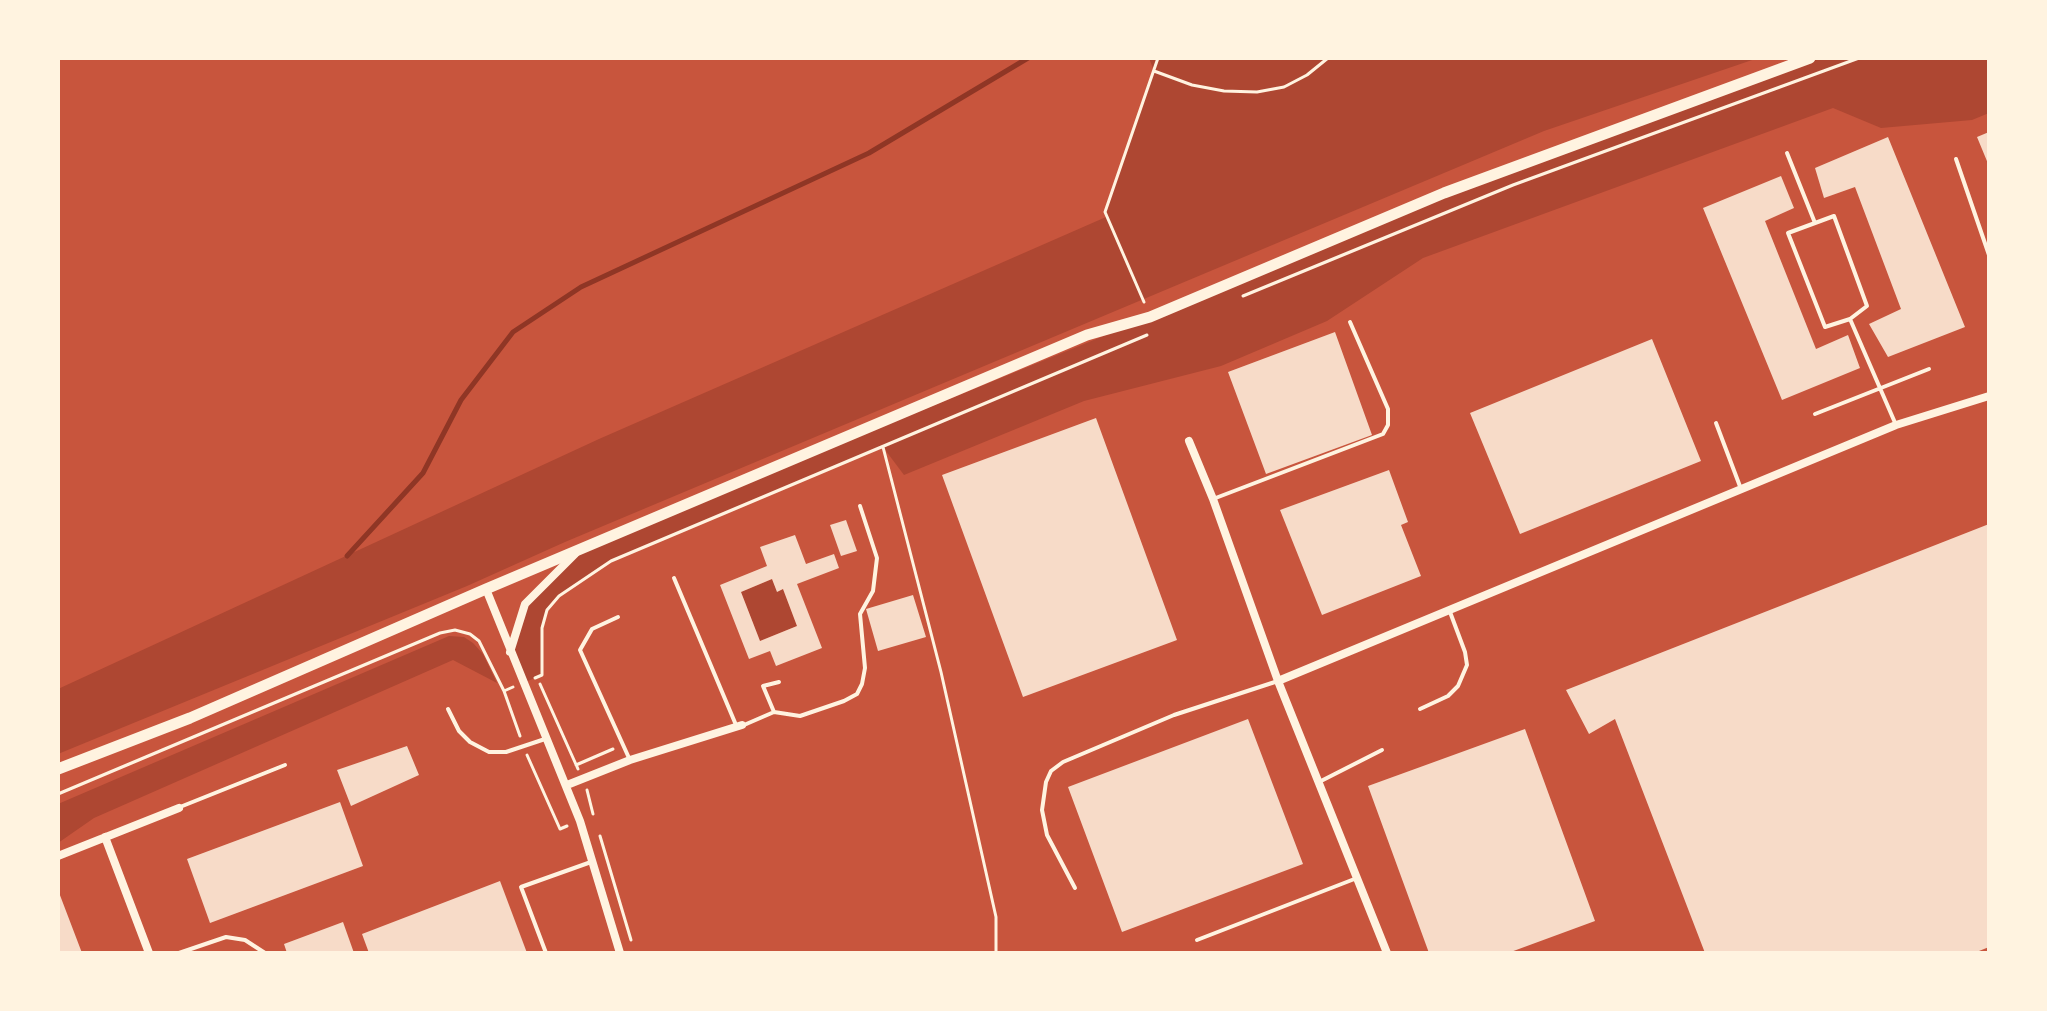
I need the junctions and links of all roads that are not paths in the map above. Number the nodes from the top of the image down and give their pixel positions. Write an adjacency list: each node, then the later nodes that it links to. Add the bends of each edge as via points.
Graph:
1 (1810, 58): 18 (street, via 1444,193 1150,317 1087,335)
2 (1787, 153): 4 (lane)
3 (1956, 159): 5 (lane)
4 (1815, 223): 6 (lane, via 1834,216 1867,306); 6 (lane, via 1788,233 1825,327)
5 (1989, 255)
6 (1850, 319): 9 (lane)
7 (1350, 322): 16 (lane, via 1388,409 1383,434)
8 (1929, 369): 9 (lane)
9 (1880, 388): 11 (lane); 13 (lane)
10 (1989, 396): 13 (street)
11 (1815, 414)
12 (1716, 423): 15 (lane)
13 (1896, 425): 15 (street)
14 (1189, 441): 16 (street)
15 (1741, 489): 21 (street)
16 (1213, 499): 24 (street)
17 (860, 506): 28 (lane, via 877,558 873,591 860,614 862,684 844,701 800,716)
18 (578, 551): 20 (street); 23 (street, via 525,604)
19 (674, 578): 29 (lane)
20 (486, 589): 23 (street); 34 (street, via 190,718)
21 (1449, 610): 24 (street); 27 (lane, via 1467,665 1448,696)
22 (618, 617): 32 (lane, via 592,629 580,650)
23 (510, 652): 30 (street)
24 (1278, 681): 35 (street); 42 (lane, via 1174,715 1051,771 1042,810 1047,835)
25 (779, 682): 28 (lane, via 763,686)
26 (448, 709): 30 (lane, via 459,731 489,752)
27 (1420, 709)
28 (774, 712): 29 (lane)
29 (739, 726): 32 (street)
30 (547, 738): 36 (street)
31 (1382, 750): 35 (lane)
32 (630, 760): 36 (street)
33 (285, 765): 37 (lane)
34 (58, 769)
35 (1318, 782): 41 (street)
36 (567, 785): 40 (street)
37 (179, 808): 38 (street)
38 (105, 837): 39 (street); 44 (street)
39 (58, 856)
40 (593, 861): 47 (lane, via 521,887); 48 (street)
41 (1357, 878): 43 (lane); 49 (street)
42 (1075, 888)
43 (1197, 940)
44 (149, 953)
45 (179, 953): 46 (lane, via 226,937 245,940)
46 (265, 953)
47 (546, 953)
48 (620, 953)
49 (1387, 953)

